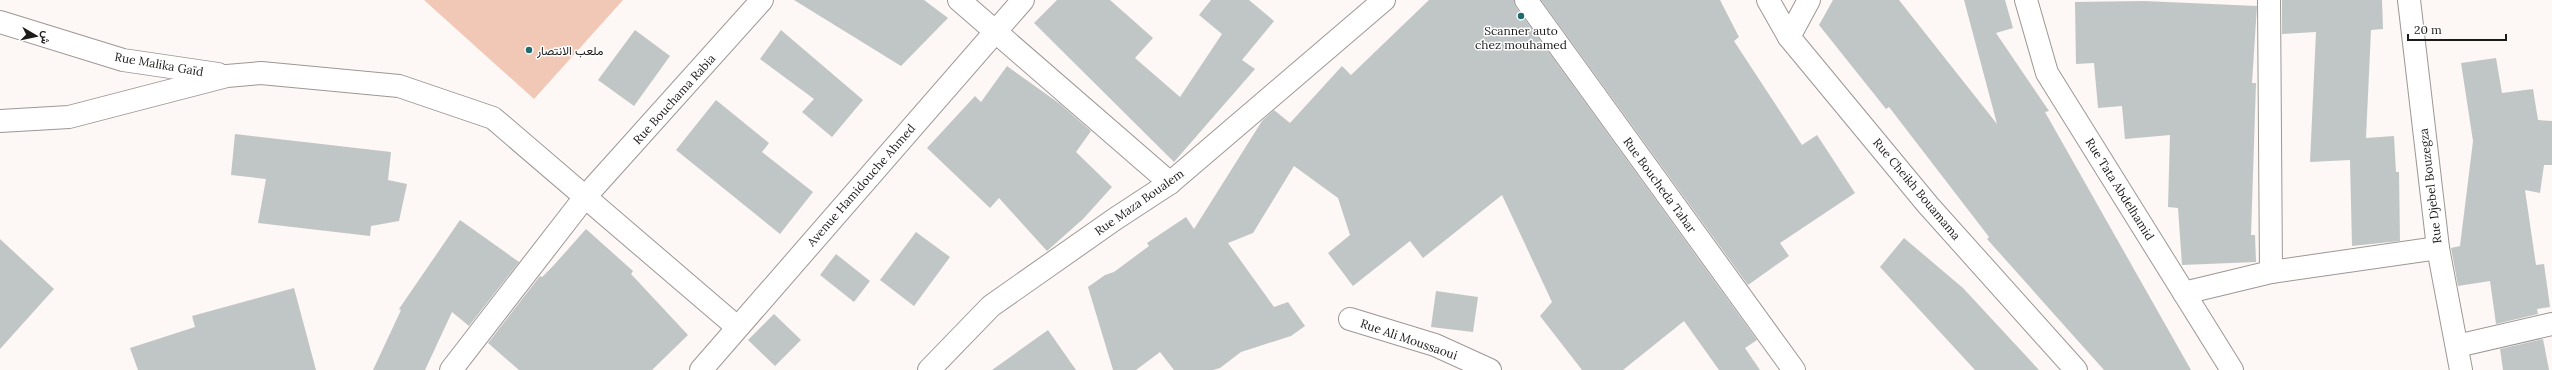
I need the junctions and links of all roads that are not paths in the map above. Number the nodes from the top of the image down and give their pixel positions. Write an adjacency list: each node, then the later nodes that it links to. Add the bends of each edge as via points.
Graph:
1 (762, 0): 17 (street, Rue Bouchama Rabia)
2 (959, 0): 12 (street)
3 (1023, 0): 12 (street, Avenue Hamidouche Ahmed)
4 (1384, 0): 16 (street, Rue Maza Boualem)
5 (1526, 0): 29 (street, Rue Boucheda Tahar)
6 (1768, 0): 13 (street, Rue Cheikh Bouamama)
7 (1809, 0): 13 (street)
8 (2026, 0): 20 (street, Rue Tata Abdelhamid, via 2047,73)
9 (2269, 0): 19 (street)
10 (2409, 0): 18 (street, Rue Djebel Bouzegza)
11 (0, 22): 14 (street, Rue Malika Gaïd, via 123,60)
12 (994, 32): 16 (street); 23 (street, Avenue Hamidouche Ahmed)
13 (1789, 37): 30 (street, Rue Cheikh Bouamama, via 1928,205)
14 (227, 76): 15 (street, via 69,116); 17 (street, via 261,73 400,86 493,118)
15 (0, 121)
16 (1170, 183): 27 (street, Rue Maza Boualem, via 1114,219 991,306)
17 (585, 198): 23 (street); 25 (street, Rue Bouchama Rabia)
18 (2438, 248): 19 (street); 24 (street, Rue Djebel Bouzegza)
19 (2271, 272): 20 (street)
20 (2184, 293): 31 (street, Rue Tata Abdelhamid)
21 (1350, 318): 28 (street, Rue Ali Moussaoui, via 1435,345)
22 (2552, 324): 24 (street)
23 (737, 327): 26 (street, Avenue Hamidouche Ahmed)
24 (2457, 346): 32 (street, Rue Djebel Bouzegza)
25 (451, 370)
26 (701, 370)
27 (929, 370)
28 (1490, 370)
29 (1794, 370)
30 (2076, 370)
31 (2232, 370)
32 (2461, 370)

